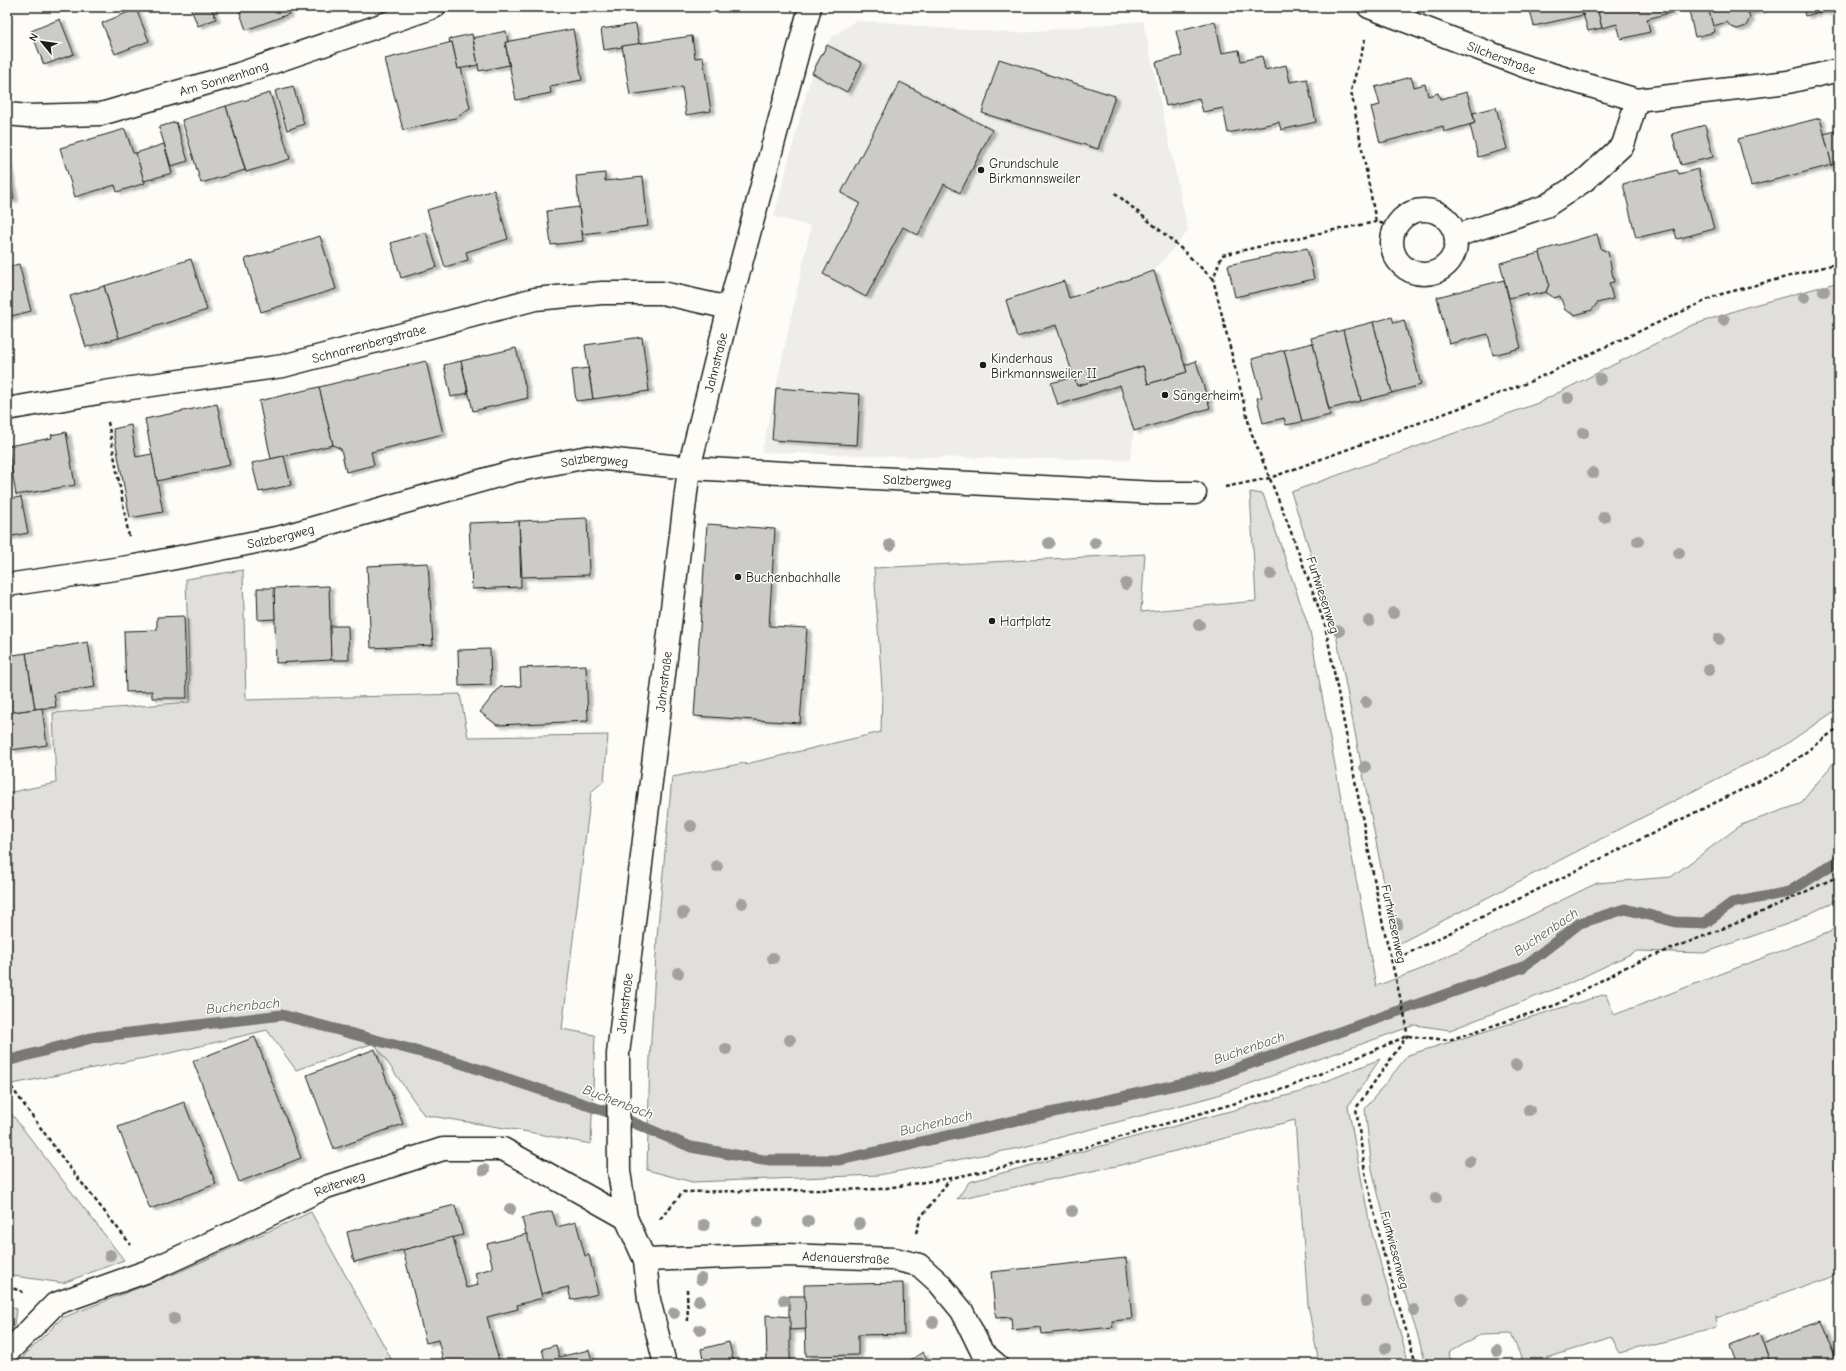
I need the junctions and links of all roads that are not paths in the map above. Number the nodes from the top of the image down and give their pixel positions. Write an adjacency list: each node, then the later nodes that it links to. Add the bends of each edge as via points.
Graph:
1 (434, 7): 6 (street, Am Sonnenhang, via 239,74 101,114)
2 (810, 7): 8 (street, Jahnstraße)
3 (1371, 8): 5 (street, Silcherstraße, via 1524,66)
4 (1839, 70): 5 (street, Silcherstraße, via 1788,82)
5 (1637, 100): 7 (street, via 1623,145 1585,180 1546,206)
6 (7, 114)
7 (1456, 236): 7 (street, via 1451,258 1435,272 1424,274 1404,267 1392,248 1392,237 1402,219 1419,210 1439,213 1447,219)
8 (729, 308): 9 (street, Schnarrenbergstraße, via 662,293 602,293 536,299 283,366); 10 (street, Jahnstraße)
9 (7, 409)
10 (689, 468): 11 (street, Salzbergweg); 12 (street, Salzbergweg, via 588,457 515,472 281,537 135,566); 13 (street, Jahnstraße, via 618,1054 619,1171)
11 (1195, 493)
12 (7, 585)
13 (626, 1218): 14 (street, Jahnstraße); 15 (street, Reiterweg, via 503,1149 443,1149 326,1188 151,1270 55,1304)
14 (645, 1260): 16 (street, Jahnstraße, via 650,1300); 17 (street, Adenauerstraße, via 786,1256 894,1258 919,1265 939,1283 962,1311 982,1352)
15 (7, 1353)
16 (665, 1364)
17 (996, 1364)

